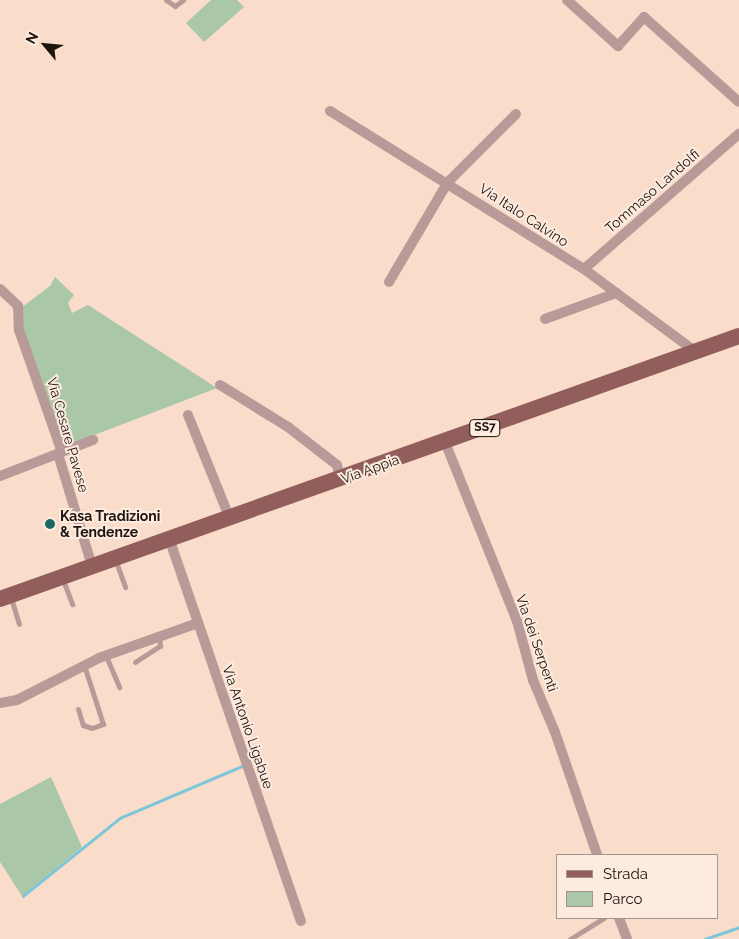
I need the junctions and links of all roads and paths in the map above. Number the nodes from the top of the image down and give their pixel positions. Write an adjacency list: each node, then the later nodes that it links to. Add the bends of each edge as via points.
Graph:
1 (166, 0): 2 (lane, via 176,6)
2 (183, 0)
3 (567, 0): 4 (street, via 618,46 644,17)
4 (739, 102)
5 (330, 111): 8 (street, Via Italo Calvino)
6 (516, 114): 8 (street)
7 (739, 134): 9 (street, Tommaso Landolfi)
8 (448, 182): 9 (street, Via Italo Calvino); 10 (street)
9 (584, 269): 12 (street, Via Italo Calvino)
10 (389, 282)
11 (0, 289): 20 (street, Via Cesare Pavese, via 18,306 19,330 60,449)
12 (616, 293): 13 (street); 15 (street, Via Italo Calvino)
13 (545, 319)
14 (739, 336): 15 (main road, Via Appia / SS7)
15 (696, 352): 19 (main road, Via Appia / SS7)
16 (220, 385): 22 (street, via 288,427 337,465)
17 (188, 415): 23 (street)
18 (93, 440): 20 (street)
19 (445, 442): 22 (main road, Via Appia / SS7); 40 (street, Via dei Serpenti, via 516,621 533,680 555,732)
20 (58, 454): 21 (street); 26 (street, Via Cesare Pavese)
21 (0, 476)
22 (340, 479): 23 (main road, Via Appia / SS7)
23 (230, 519): 24 (main road, Via Appia / SS7)
24 (170, 541): 25 (main road, Via Appia / SS7); 31 (street, Via Antonio Ligabue)
25 (115, 559): 26 (main road, Via Appia / SS7); 28 (lane)
26 (92, 566): 27 (main road, Via Appia / SS7)
27 (62, 577): 29 (main road, Via Appia / SS7); 30 (lane)
28 (125, 587)
29 (5, 597): 32 (lane)
30 (72, 604)
31 (198, 623): 33 (street); 43 (street, Via Antonio Ligabue)
32 (19, 624)
33 (159, 637): 34 (street); 35 (lane, via 160,646)
34 (105, 656): 36 (street); 37 (lane)
35 (136, 662)
36 (84, 666): 38 (street, via 17,700); 39 (lane, via 103,724 92,728 83,725)
37 (119, 687)
38 (0, 703)
39 (78, 708)
40 (597, 854)
41 (602, 919): 44 (lane)
42 (620, 919): 45 (street)
43 (301, 921)
44 (570, 939)
45 (627, 939)

